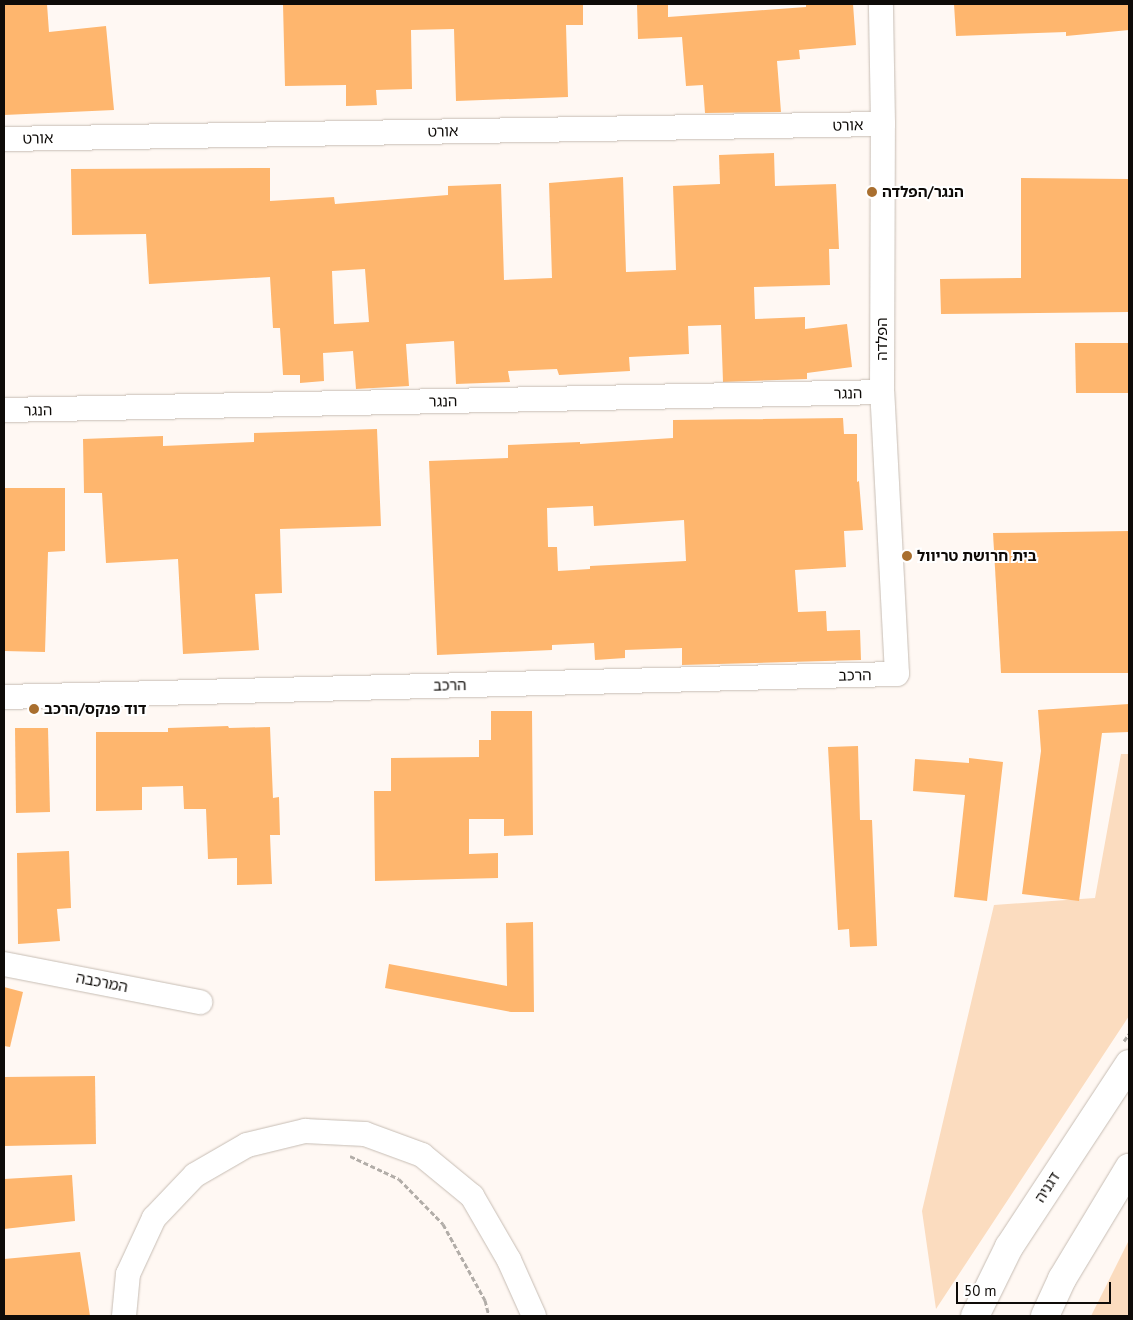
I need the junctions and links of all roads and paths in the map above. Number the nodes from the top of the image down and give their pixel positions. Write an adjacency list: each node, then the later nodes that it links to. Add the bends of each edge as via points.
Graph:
1 (881, 4): 2 (street, הפלדה)
2 (883, 124): 3 (street, אורט); 4 (street, הפלדה)
3 (4, 139)
4 (882, 392): 5 (street, הנגר); 6 (street, הפלדה)
5 (4, 410)
6 (897, 674): 7 (street, הרכב)
7 (4, 697)
8 (4, 964): 9 (street, המרכבה)
9 (200, 1002)
10 (1129, 1064): 16 (main road, דגניה, via 1009,1247)
11 (347, 1155): 14 (path, via 399,1179 442,1224 485,1300)
12 (1129, 1168): 17 (main road, via 1062,1279)
13 (124, 1316): 15 (street, via 128,1274 154,1218 195,1175 247,1145 305,1131 365,1134 422,1155 472,1196 509,1260)
14 (489, 1316)
15 (534, 1316)
16 (975, 1316)
17 (1045, 1316)

